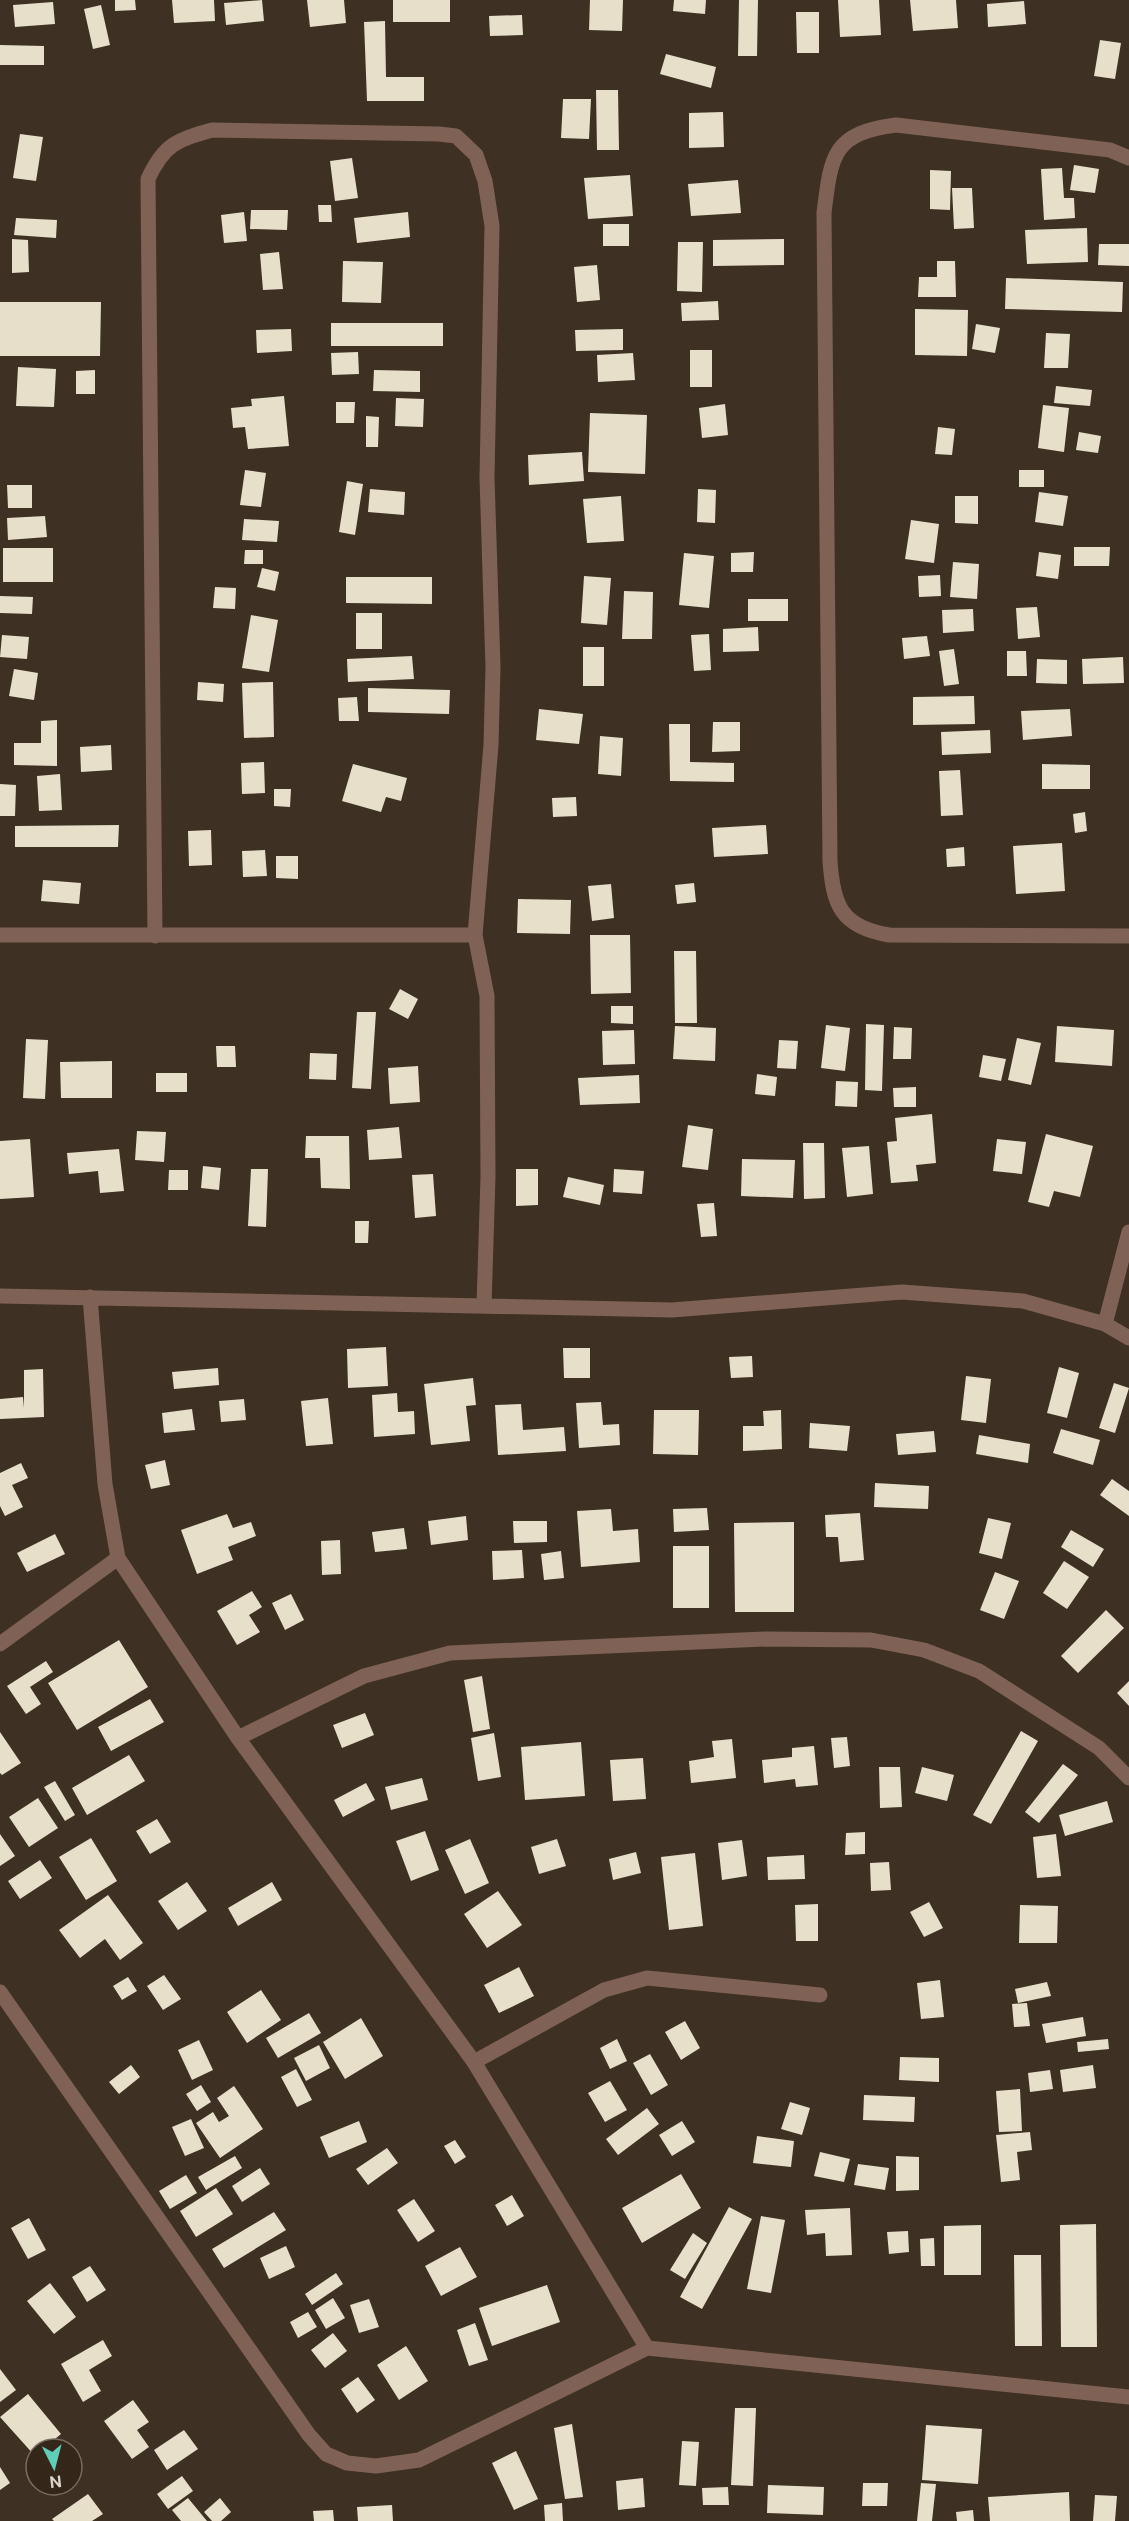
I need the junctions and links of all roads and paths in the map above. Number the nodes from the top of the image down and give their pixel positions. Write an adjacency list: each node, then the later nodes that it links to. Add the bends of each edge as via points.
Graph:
1 (1129, 158): 5 (street, via 1110,150 896,125 866,129 848,138 834,159 824,213 830,861 831,888 837,905 850,922 867,932 889,935)
2 (0, 935): 4 (street)
3 (475, 935): 4 (street); 4 (street, via 491,745 493,667 488,478 492,226 485,181 476,155 456,136 212,130 182,139 158,157 148,179); 9 (street, via 487,996)
4 (155, 936)
5 (1129, 936)
6 (1129, 1232): 10 (street)
7 (0, 1296): 8 (street)
8 (90, 1297): 9 (street); 12 (street, via 105,1484)
9 (484, 1306): 10 (street, via 672,1310 902,1292 1023,1301)
10 (1105, 1324): 11 (street)
11 (1129, 1338)
12 (118, 1558): 13 (street); 14 (street)
13 (0, 1644)
14 (238, 1738): 15 (street, via 363,1676 450,1653 766,1639 871,1640 924,1650 979,1671 1099,1748); 18 (street)
15 (1129, 1778)
16 (0, 1992): 19 (street, via 326,2454 347,2463 376,2466 419,2460)
17 (820, 1995): 18 (street, via 647,1978 604,1990)
18 (474, 2062): 19 (street)
19 (647, 2348): 20 (street)
20 (1129, 2397)

